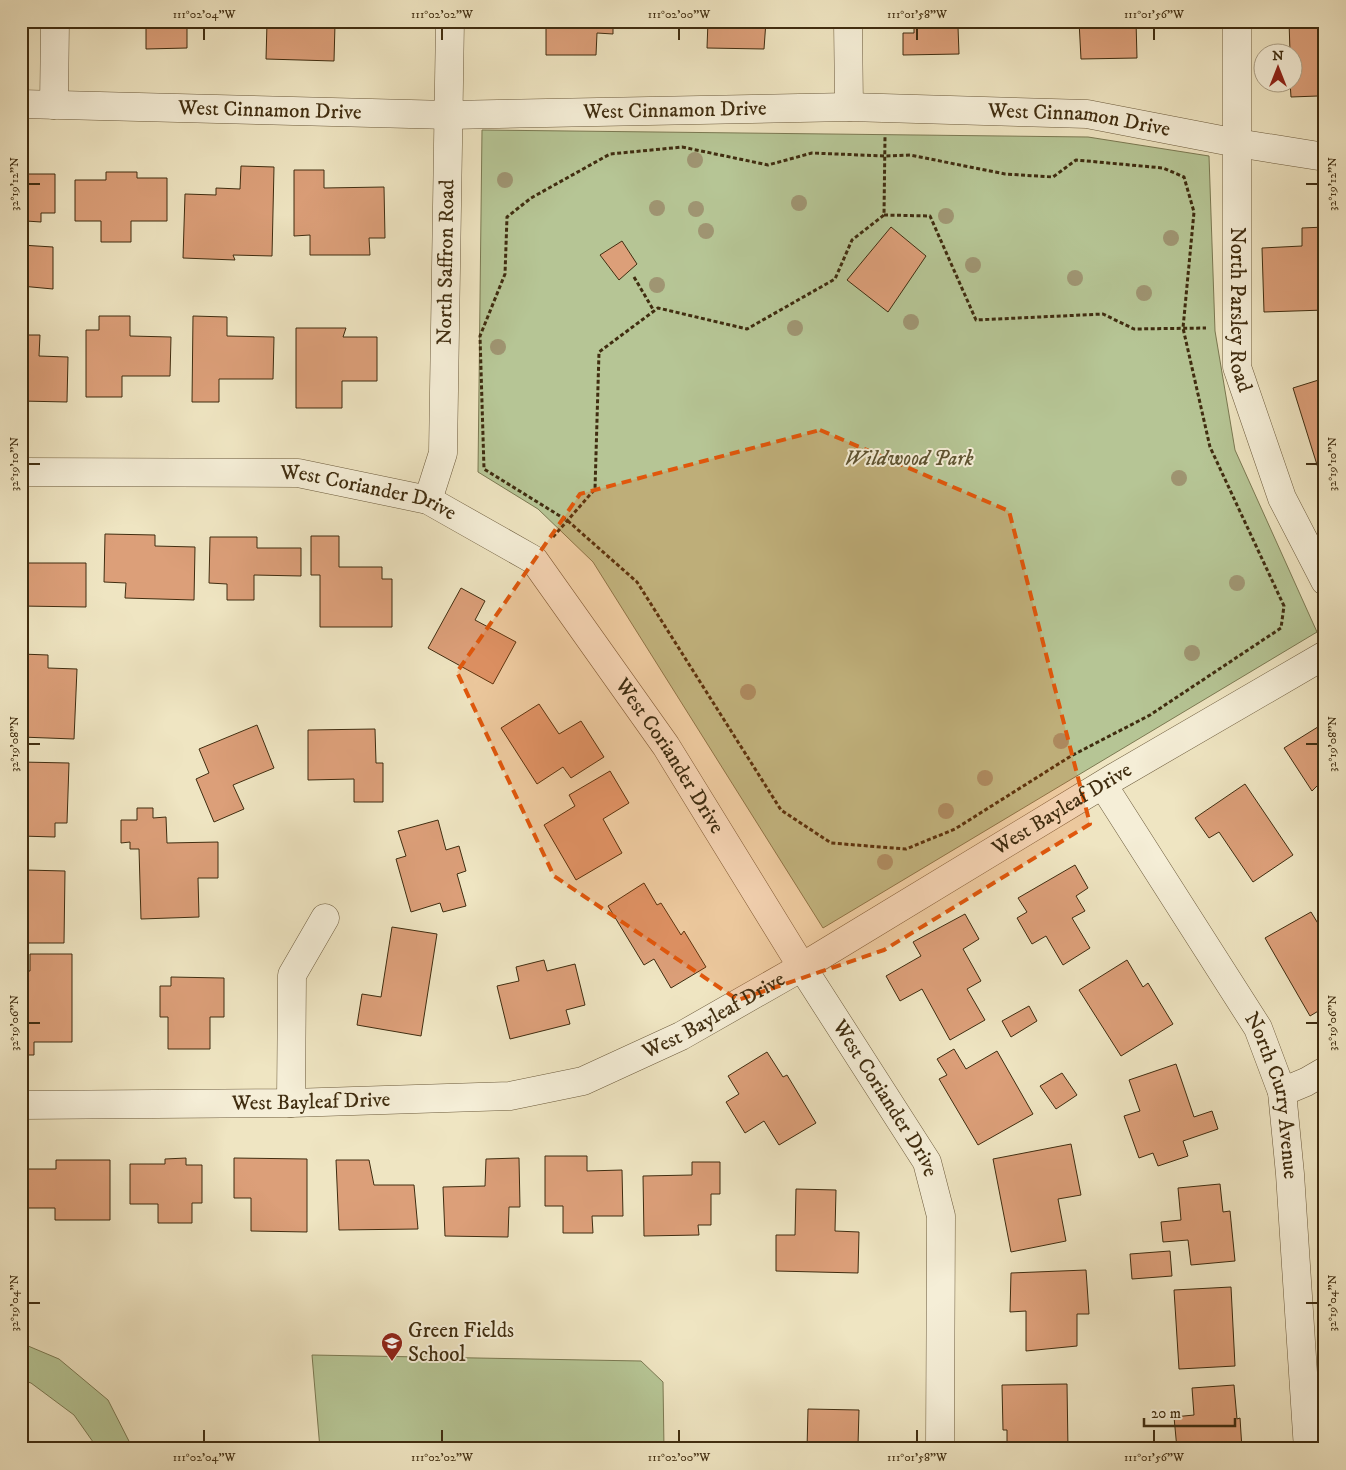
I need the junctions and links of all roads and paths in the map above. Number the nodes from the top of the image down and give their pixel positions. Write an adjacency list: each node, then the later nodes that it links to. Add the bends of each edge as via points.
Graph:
1 (55, 21): 6 (street)
2 (450, 21): 8 (street, North Saffron Road)
3 (848, 21): 7 (street)
4 (1237, 21): 10 (street, North Parsley Road)
5 (21, 104): 6 (street, West Cinnamon Drive)
6 (54, 105): 8 (street, West Cinnamon Drive)
7 (849, 107): 8 (street, West Cinnamon Drive); 10 (street, West Cinnamon Drive, via 1087,114)
8 (449, 115): 19 (street, North Saffron Road, via 443,453)
9 (884, 137): 11 (path)
10 (1237, 143): 12 (street, West Cinnamon Drive); 22 (street, North Parsley Road, via 1237,368 1282,498)
11 (884, 156): 13 (path); 16 (path, via 910,154 1005,174 1053,177 1076,160 1163,168 1184,177 1194,212); 20 (path, via 812,152 768,165 682,147 610,154 530,198 507,217 505,274 480,336 484,469)
12 (1325, 157)
13 (884, 215): 15 (path, via 852,240 835,279 747,329 658,308); 16 (path, via 930,216 976,320 1102,314 1134,329)
14 (634, 277): 15 (path)
15 (654, 311): 20 (path, via 598,352 595,489)
16 (1183, 328): 17 (path); 20 (path, via 1210,447 1284,606 1281,628 1150,715 1071,756 956,829 906,849 831,843 781,810 637,582)
17 (1206, 328)
18 (21, 472): 19 (street, West Coriander Drive, via 298,473)
19 (428, 500): 26 (street, West Coriander Drive, via 534,560 666,746)
20 (568, 520): 21 (path)
21 (549, 542)
22 (1325, 581)
23 (1325, 655): 24 (street, West Bayleaf Drive)
24 (1102, 785): 26 (street, West Bayleaf Drive); 28 (street, North Curry Avenue, via 1258,1028)
25 (325, 918): 29 (street, via 292,975)
26 (802, 967): 29 (street, West Bayleaf Drive, via 682,1036 583,1081 510,1096); 31 (street, West Coriander Drive, via 927,1162 941,1216)
27 (1325, 1071): 28 (street)
28 (1282, 1092): 32 (street, North Curry Avenue)
29 (291, 1104): 30 (street, West Bayleaf Drive)
30 (21, 1105)
31 (940, 1449)
32 (1308, 1449)

